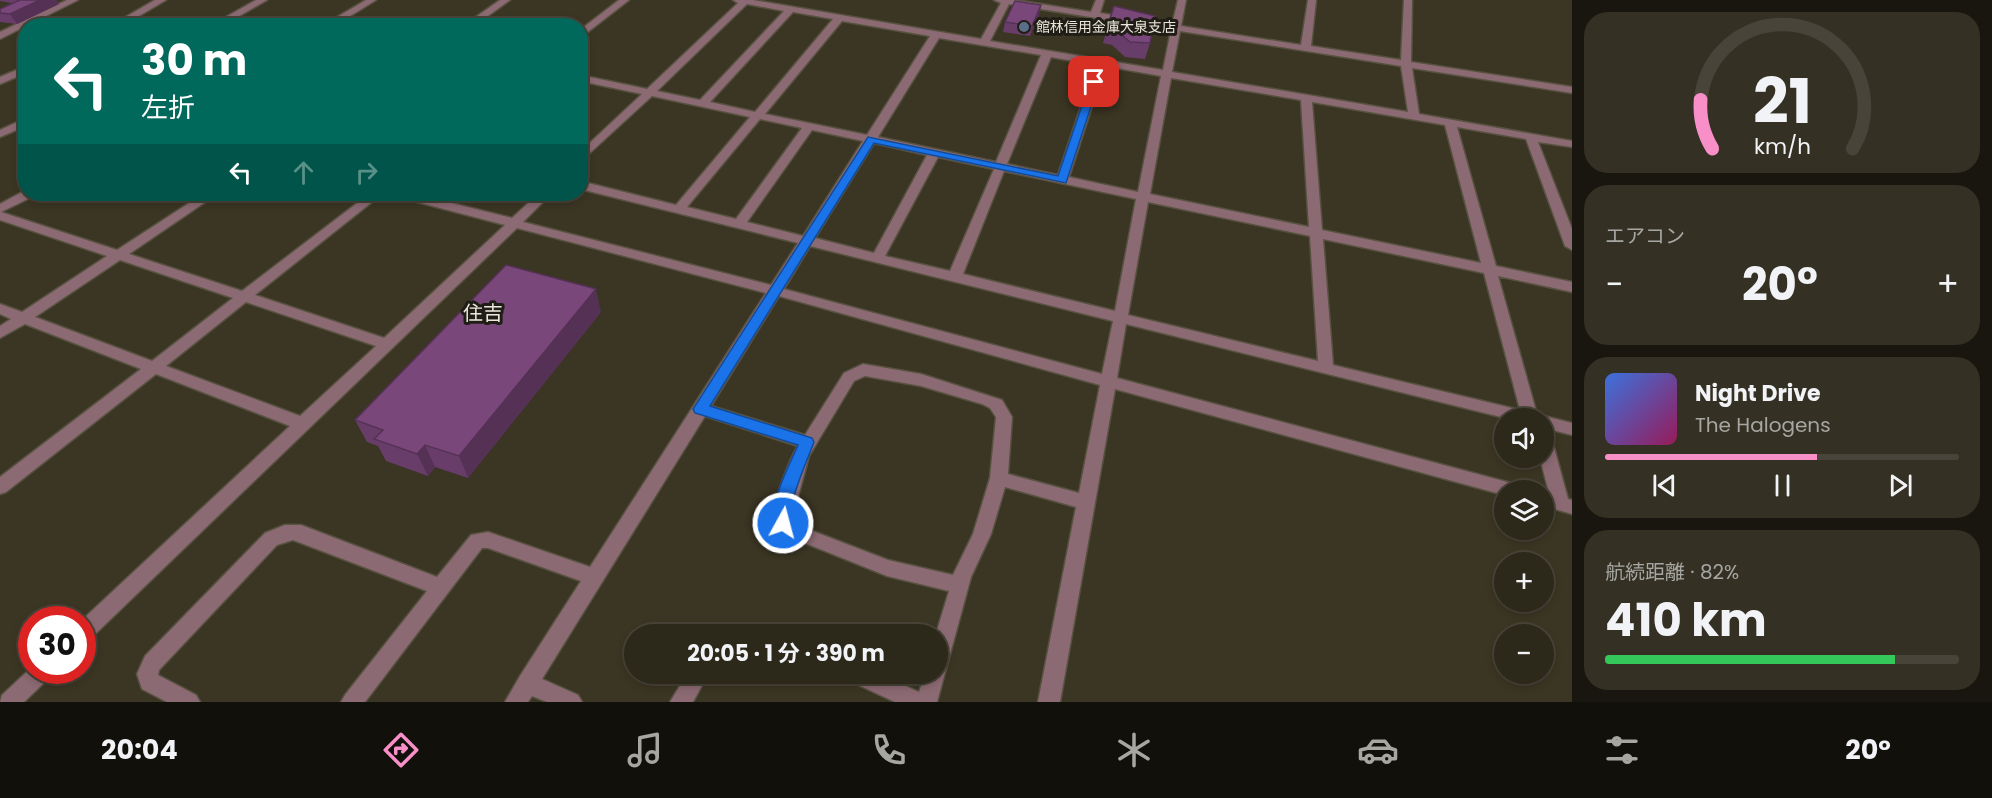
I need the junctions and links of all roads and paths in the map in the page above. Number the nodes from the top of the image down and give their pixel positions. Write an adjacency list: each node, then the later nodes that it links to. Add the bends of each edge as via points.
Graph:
1 (74, 0): 15 (street)
2 (162, 0): 16 (street)
3 (264, 0): 17 (street)
4 (372, 0): 18 (street)
5 (506, 0): 19 (street)
6 (625, 0): 23 (street)
7 (1004, 0): 14 (street); 29 (street)
8 (1100, 0): 14 (street)
9 (1182, 0): 24 (street)
10 (1312, 0): 30 (street)
11 (1408, 0): 33 (street)
12 (741, 1): 13 (street); 39 (street)
13 (791, 9): 20 (street); 41 (street)
14 (1095, 15): 24 (street)
15 (38, 18)
16 (129, 18)
17 (229, 18)
18 (340, 18)
19 (479, 18)
20 (839, 18): 27 (street); 42 (street)
21 (0, 28): 25 (street)
22 (18, 28): 25 (street)
23 (588, 28)
24 (1176, 28): 30 (street); 35 (street)
25 (14, 30): 26 (street); 28 (street)
26 (18, 31)
27 (936, 34): 29 (street); 49 (street)
28 (0, 36)
29 (984, 43): 31 (street)
30 (1306, 47): 33 (street)
31 (1047, 54): 32 (street); 53 (street)
32 (1101, 63): 35 (street); 54 (street)
33 (1406, 63): 38 (street); 43 (street)
34 (18, 73): 37 (street)
35 (1166, 74): 40 (street); 56 (street)
36 (588, 80): 39 (street)
37 (0, 81)
38 (1572, 90)
39 (650, 93): 41 (street); 51 (street)
40 (1306, 98): 43 (street); 67 (street)
41 (702, 104): 42 (street)
42 (757, 116): 46 (street); 62 (street)
43 (1414, 117): 44 (street)
44 (1449, 123): 48 (street); 72 (street)
45 (18, 125): 47 (street)
46 (809, 127): 49 (street); 65 (street)
47 (0, 134)
48 (1531, 137): 50 (street); 69 (street)
49 (872, 140): 52 (street); 68 (street)
50 (1572, 144)
51 (588, 151)
52 (934, 153): 53 (street); 71 (street)
53 (1000, 167): 54 (street); 73 (street)
54 (1062, 180): 56 (street)
55 (588, 187): 62 (street)
56 (1144, 198): 67 (street); 78 (street)
57 (18, 199): 63 (street)
58 (200, 201): 70 (street)
59 (367, 201): 76 (street)
60 (428, 201): 66 (street)
61 (538, 201): 66 (street)
62 (680, 208): 65 (street)
63 (0, 209)
64 (0, 216): 70 (street)
65 (741, 223): 68 (street)
66 (514, 224): 75 (street); 81 (street)
67 (1316, 234): 72 (street); 83 (street)
68 (808, 240): 71 (street); 75 (street)
69 (1572, 246)
70 (118, 255): 76 (street); 79 (street)
71 (878, 257): 73 (street)
72 (1489, 270): 74 (street); 85 (street)
73 (955, 276): 78 (street)
74 (1572, 287)
75 (776, 291): 84 (street); 86 (street)
76 (244, 297): 81 (street); 82 (street)
77 (0, 309): 79 (street)
78 (1122, 317): 83 (street); 84 (street)
79 (24, 318): 80 (street); 82 (street)
80 (0, 333)
81 (387, 344): 88 (street)
82 (154, 367): 88 (street); 95 (street)
83 (1326, 368): 87 (street)
84 (1110, 383): 94 (street); 96 (street)
85 (1526, 408)
86 (700, 409): 91 (street); 98 (street)
87 (1494, 409)
88 (303, 424): 101 (street)
89 (1554, 424): 90 (street)
90 (1572, 429)
91 (807, 442): 93 (street, via 849,377 863,370 921,380 996,404 1004,417); 99 (street, via 782,515 783,523 791,530 887,568)
92 (1551, 468): 97 (street)
93 (999, 478): 96 (street); 99 (street, via 982,534)
94 (1494, 485)
95 (0, 487)
96 (1087, 503): 116 (street)
97 (1559, 503)
98 (594, 577): 100 (street, via 488,540 472,546); 103 (street)
99 (960, 585): 102 (street)
100 (440, 587): 109 (street, via 301,533 282,533 152,663 147,674 149,682); 110 (street)
101 (96, 620)
102 (948, 628)
103 (527, 683): 111 (street); 112 (street)
104 (28, 684): 108 (street)
105 (692, 684): 113 (street)
106 (879, 684): 114 (street)
107 (931, 684): 115 (street)
108 (9, 702)
109 (189, 702)
110 (352, 702)
111 (516, 702)
112 (572, 702)
113 (681, 702)
114 (918, 702)
115 (926, 702)
116 (1049, 702)

